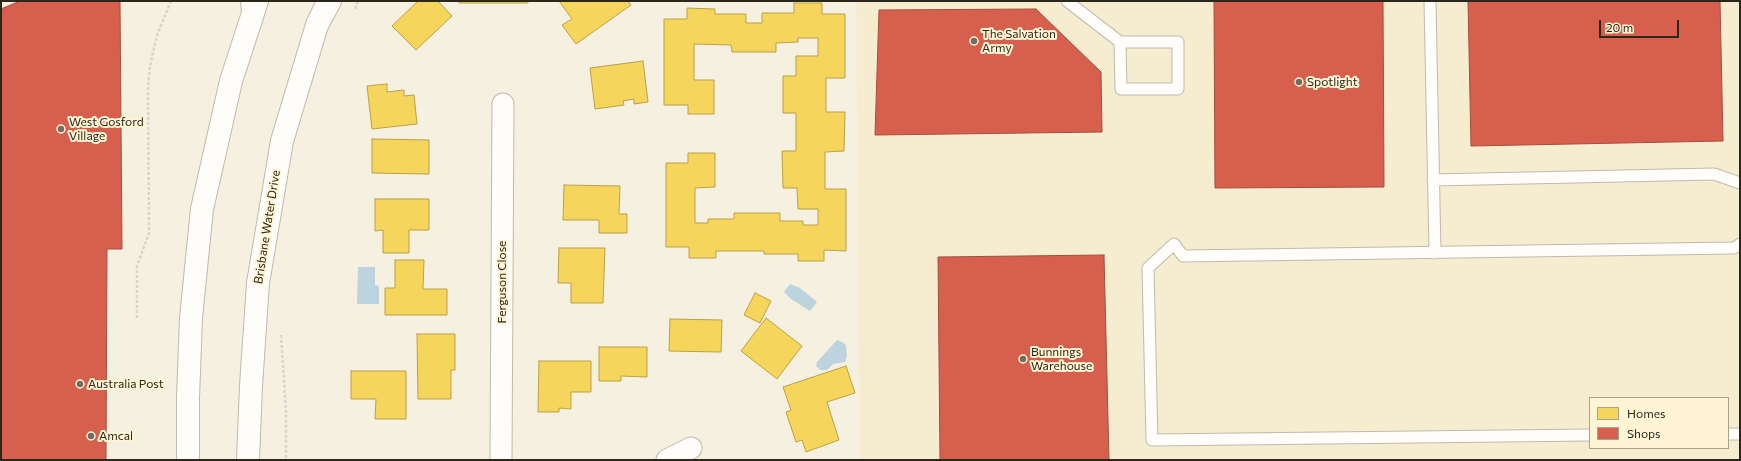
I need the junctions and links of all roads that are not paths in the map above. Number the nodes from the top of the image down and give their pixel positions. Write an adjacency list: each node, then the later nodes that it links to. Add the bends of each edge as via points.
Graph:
1 (329, 1): 16 (main road, Brisbane Water Drive, via 317,25 282,141 258,283)
2 (1067, 1): 5 (lane)
3 (1430, 1): 7 (lane)
4 (254, 5): 15 (main road, via 231,81 202,209 191,318)
5 (1120, 42): 5 (lane, via 1178,42 1178,90 1121,89)
6 (503, 104): 17 (street, Ferguson Close)
7 (1433, 180): 8 (lane, via 1714,174); 10 (lane)
8 (1740, 183)
9 (1740, 244): 10 (lane, via 1734,248)
10 (1435, 253): 13 (lane, via 1183,256 1174,244 1148,268 1152,440)
11 (1729, 434): 12 (lane)
12 (1740, 434)
13 (1589, 435)
14 (691, 448): 18 (street)
15 (188, 460)
16 (248, 460)
17 (501, 460)
18 (667, 460)

